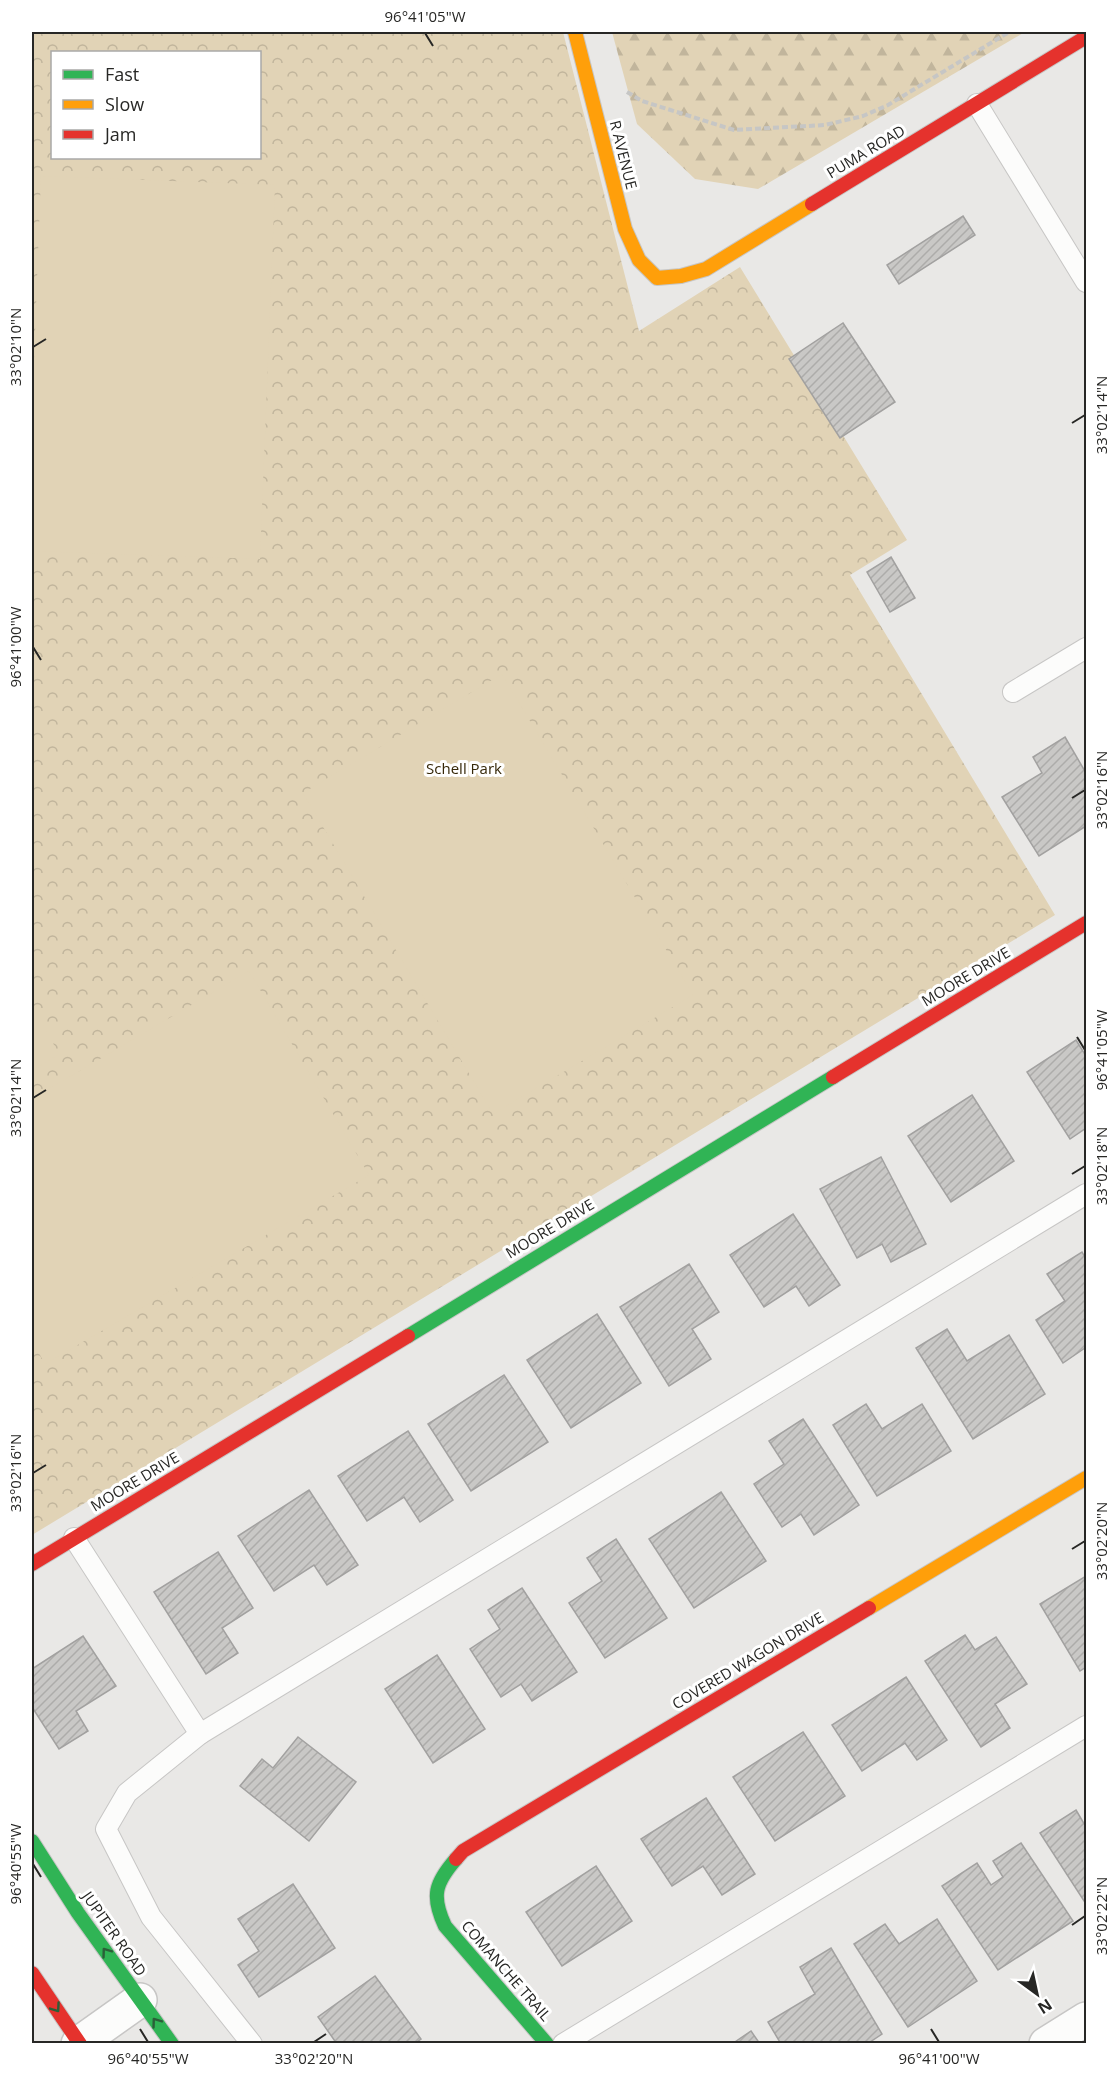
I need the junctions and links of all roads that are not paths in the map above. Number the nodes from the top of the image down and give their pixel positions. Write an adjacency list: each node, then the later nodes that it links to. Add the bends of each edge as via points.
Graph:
1 (575, 32): 4 (street, R AVENUE, via 625,229 639,260)
2 (1086, 37): 3 (street, PUMA ROAD)
3 (977, 104): 4 (street, PUMA ROAD, via 706,269); 5 (lane)
4 (657, 278)
5 (1086, 282)
6 (1086, 648): 7 (lane)
7 (1013, 692)
8 (1086, 923): 11 (street, MOORE DRIVE)
9 (1086, 1194): 14 (lane)
10 (1086, 1478): 16 (street, COVERED WAGON DRIVE, via 463,1851)
11 (74, 1538): 12 (street, MOORE DRIVE); 14 (lane)
12 (32, 1564)
13 (1086, 1726): 24 (lane)
14 (200, 1734): 22 (lane, via 127,1792 106,1829 151,1917)
15 (32, 1841): 18 (street, JUPITER ROAD, one-way to 15)
16 (438, 1886): 23 (street, COMANCHE TRAIL, via 436,1903 445,1926)
17 (32, 1973): 20 (street, one-way to 20)
18 (140, 2000): 20 (street); 21 (street, JUPITER ROAD, one-way to 18)
19 (1086, 2019): 25 (street)
20 (79, 2043)
21 (172, 2043)
22 (252, 2043)
23 (547, 2043)
24 (563, 2043)
25 (1046, 2043)

